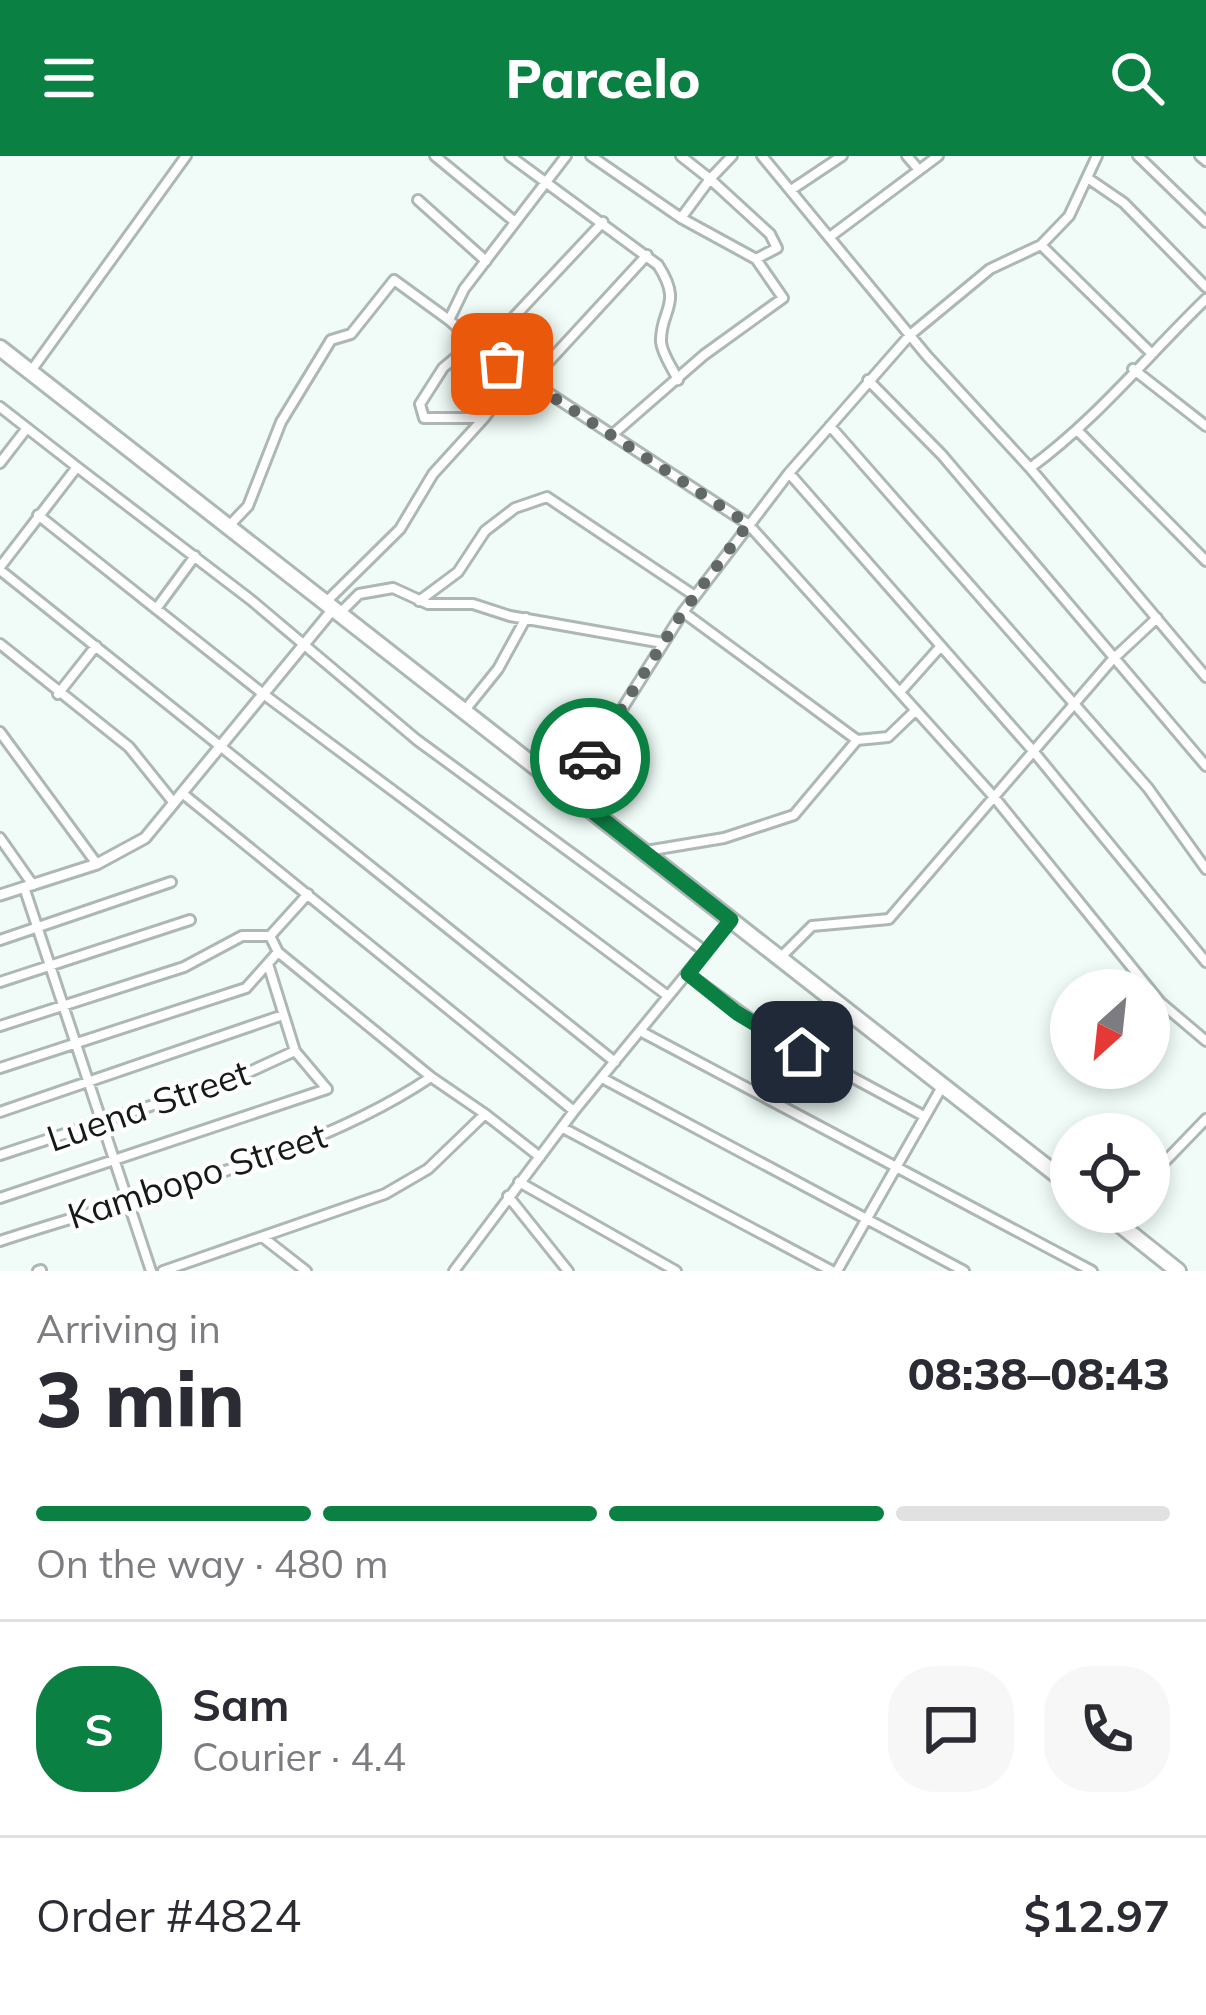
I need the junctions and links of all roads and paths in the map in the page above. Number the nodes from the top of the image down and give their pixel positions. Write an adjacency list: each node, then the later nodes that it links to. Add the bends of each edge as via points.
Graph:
1 (186, 156): 38 (street)
2 (435, 156): 21 (street)
3 (510, 156): 17 (street)
4 (566, 156): 17 (street)
5 (591, 156): 20 (street)
6 (681, 156): 16 (street)
7 (732, 156): 16 (street)
8 (762, 156): 18 (street)
9 (842, 156): 18 (street)
10 (907, 156): 14 (street)
11 (938, 156): 14 (street)
12 (1097, 156): 15 (street)
13 (1138, 156): 23 (street)
14 (919, 170): 24 (street)
15 (1089, 178): 25 (street); 29 (street)
16 (710, 179): 20 (street); 27 (street, via 778,244)
17 (543, 184): 21 (street); 22 (street)
18 (791, 190): 24 (street)
19 (418, 200): 28 (street)
20 (682, 218): 27 (street)
21 (514, 220): 28 (street)
22 (603, 222): 26 (street); 35 (street)
23 (1206, 222)
24 (831, 236): 32 (street)
25 (1041, 245): 32 (street, via 990,269); 36 (street)
26 (647, 255): 40 (street, via 668,282 661,340); 42 (street)
27 (756, 259): 40 (street, via 783,298)
28 (486, 261): 31 (street)
29 (1206, 287)
30 (1206, 299): 36 (street)
31 (449, 320): 33 (street); 56 (street, via 394,280 351,334 331,340 281,422 248,506)
32 (910, 335): 41 (street); 52 (street)
33 (475, 342): 35 (street); 44 (street, via 443,368 419,410 429,420)
34 (0, 348): 38 (main road)
35 (483, 350): 39 (street)
36 (1150, 352): 37 (street)
37 (1133, 369): 46 (street); 48 (street)
38 (31, 371): 56 (main road)
39 (516, 374): 42 (street); 44 (street)
40 (678, 380): 49 (street)
41 (868, 380): 45 (street); 72 (street, via 942,455)
42 (530, 382): 49 (street)
43 (0, 406): 47 (street)
44 (484, 418): 62 (street)
45 (830, 426): 53 (street); 77 (street)
46 (1206, 426)
47 (27, 428): 50 (street); 51 (street)
48 (1079, 432): 52 (street); 58 (street)
49 (612, 435): 55 (street)
50 (0, 463)
51 (77, 467): 54 (street); 57 (street)
52 (1030, 468): 66 (street)
53 (789, 473): 55 (street); 71 (street)
54 (38, 515): 59 (street); 63 (street)
55 (748, 524): 60 (street); 74 (street)
56 (228, 527): 62 (main road)
57 (195, 556): 63 (street); 69 (street)
58 (1206, 561)
59 (0, 568): 70 (street)
60 (695, 596): 61 (street, via 547,497 485,530 458,572); 64 (street)
61 (419, 601): 62 (street, via 372,588); 65 (street)
62 (334, 607): 69 (street); 78 (main road)
63 (156, 609): 75 (street)
64 (683, 612): 67 (street); 81 (street)
65 (526, 618): 67 (street); 78 (street)
66 (1157, 618): 72 (street); 73 (street)
67 (663, 643): 85 (street)
68 (0, 644): 76 (street)
69 (302, 644): 75 (street); 102 (street, via 417,740)
70 (96, 646): 76 (street); 82 (street)
71 (941, 646): 74 (street); 83 (street)
72 (1112, 660): 77 (street); 84 (street)
73 (1206, 677)
74 (900, 692): 79 (street)
75 (262, 693): 82 (street); 109 (street)
76 (58, 694): 87 (street)
77 (1073, 706): 83 (street); 91 (street, via 1148,788)
78 (465, 710): 85 (main road)
79 (915, 711): 81 (street, via 888,737); 86 (street)
80 (0, 732): 90 (street)
81 (857, 740): 89 (street, via 794,815 724,838)
82 (220, 745): 87 (street); 117 (street)
83 (1034, 752): 86 (street); 104 (street)
84 (1206, 766)
85 (569, 793): 89 (main road)
86 (994, 797): 103 (street, via 889,919 812,926); 114 (street, via 1160,1002)
87 (178, 798): 90 (street, via 145,838); 94 (street)
88 (0, 838): 93 (street)
89 (646, 850): 97 (main road)
90 (97, 864): 93 (street)
91 (1206, 869)
92 (171, 882): 98 (street)
93 (29, 886): 95 (street); 98 (street)
94 (308, 894): 99 (street); 124 (street)
95 (0, 895)
96 (190, 920): 106 (street)
97 (731, 920): 102 (street); 103 (main road)
98 (38, 927): 100 (street); 106 (street)
99 (270, 936): 101 (street); 110 (street, via 248,934 220,952)
100 (0, 940)
101 (278, 952): 105 (street); 119 (street)
102 (706, 952): 107 (street)
103 (780, 958): 122 (main road)
104 (1206, 962)
105 (268, 964): 111 (street); 115 (street, via 246,988)
106 (50, 966): 108 (street); 110 (street)
107 (688, 974): 109 (street); 126 (street, via 770,1033)
108 (0, 982)
109 (668, 996): 113 (street)
110 (62, 1005): 112 (street); 115 (street)
111 (283, 1015): 116 (street); 121 (street)
112 (0, 1026)
113 (640, 1031): 117 (street); 134 (street)
114 (1206, 1041)
115 (75, 1044): 118 (street); 121 (street)
116 (295, 1051): 128 (street, Luena Street); 133 (street, via 326,1089)
117 (615, 1062): 120 (street)
118 (0, 1068)
119 (431, 1077): 125 (street); 139 (street, Kambopo Street, via 310,1140)
120 (602, 1078): 124 (street); 140 (street)
121 (88, 1082): 123 (street); 128 (street)
122 (943, 1085): 126 (street); 135 (main road)
123 (0, 1112)
124 (574, 1112): 129 (street)
125 (485, 1114): 131 (street); 142 (street, via 428,1169 385,1195)
126 (922, 1115): 134 (street)
127 (1206, 1119): 132 (street)
128 (102, 1123): 130 (street, Luena Street); 133 (street)
129 (563, 1127): 131 (street); 150 (street)
130 (0, 1155)
131 (539, 1156): 136 (street)
132 (1170, 1156)
133 (113, 1161): 138 (street); 139 (street)
134 (894, 1167): 140 (street); 152 (street)
135 (1050, 1169)
136 (519, 1182): 137 (street); 149 (street)
137 (508, 1196): 147 (street); 148 (street)
138 (0, 1198)
139 (126, 1199): 143 (street, Kambopo Street); 144 (street)
140 (865, 1219): 150 (street); 151 (street)
141 (1133, 1233): 153 (main road)
142 (265, 1239): 145 (street); 146 (street)
143 (0, 1241)
144 (151, 1271)
145 (164, 1271)
146 (306, 1271)
147 (454, 1271)
148 (568, 1271)
149 (676, 1271)
150 (834, 1271)
151 (964, 1271)
152 (1091, 1271)
153 (1178, 1271)

